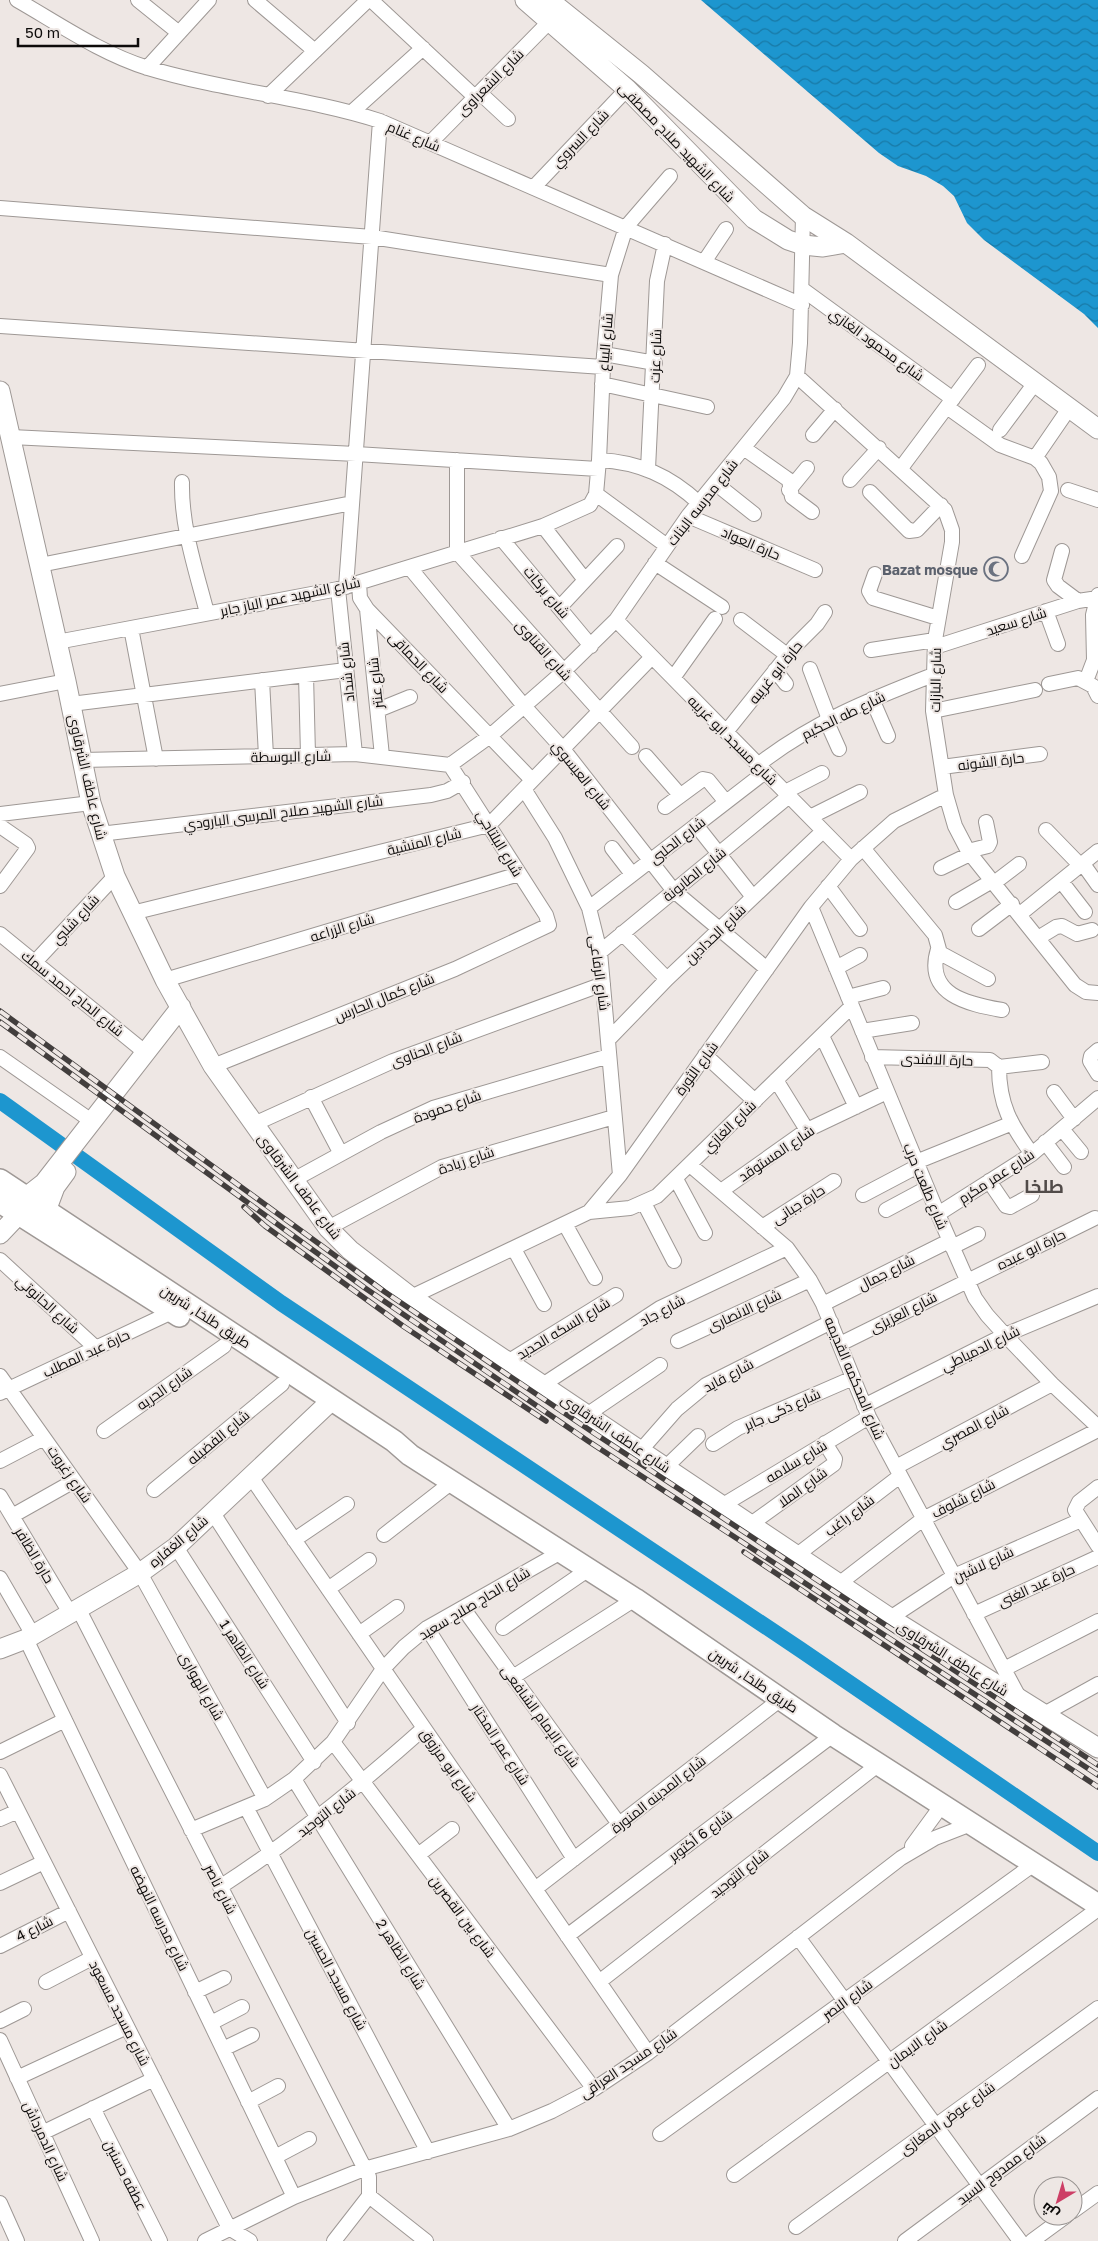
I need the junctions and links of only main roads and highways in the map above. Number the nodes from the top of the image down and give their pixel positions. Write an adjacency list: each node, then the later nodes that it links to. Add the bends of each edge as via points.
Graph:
1 (0, 1180): 3 (main road, طريق طلخا, شربين)
2 (0, 1202): 3 (main road, طريق طلخا, شربين)
3 (23, 1205): 4 (main road, طريق طلخا, شربين, via 172,1312 282,1384); 4 (main road, طريق طلخا, شربين, via 46,1211)
4 (327, 1405): 5 (main road, طريق طلخا, شربين, via 390,1448 410,1455 589,1569 833,1735)
5 (1098, 1904)

